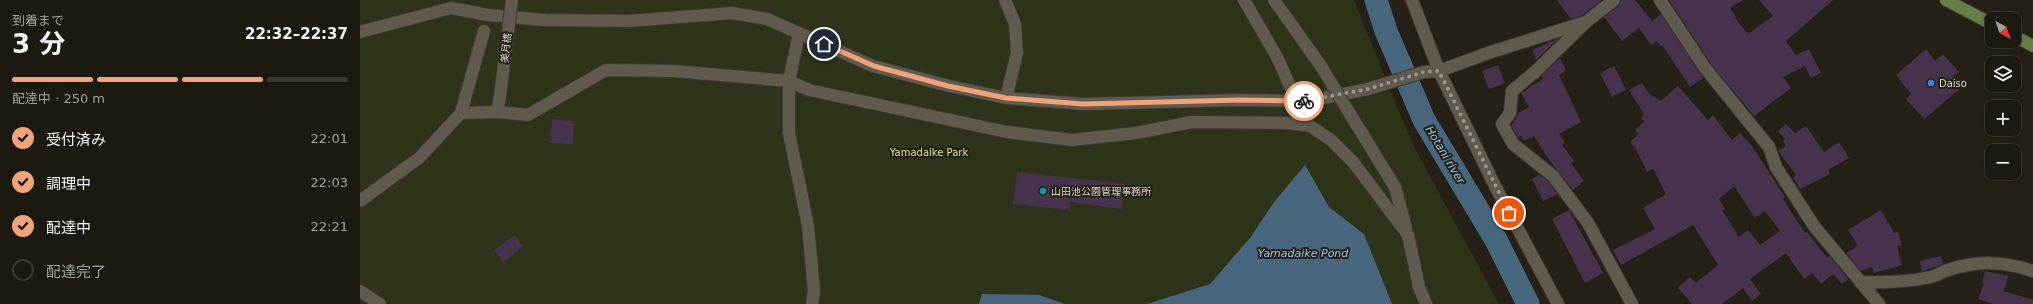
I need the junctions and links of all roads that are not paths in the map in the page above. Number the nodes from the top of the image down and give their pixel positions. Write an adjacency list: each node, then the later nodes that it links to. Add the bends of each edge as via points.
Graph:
1 (512, 0): 20 (street, 美月橋, bridge)
2 (1005, 0): 19 (street, via 1015,24 1017,53)
3 (1244, 0): 18 (street, via 1277,56)
4 (1274, 0): 23 (street, bridge, via 1320,66 1394,187)
5 (1412, 0): 16 (street)
6 (1614, 0): 10 (street)
7 (1660, 0): 25 (street, via 1705,68 1768,147 1776,167 1814,226)
8 (1946, 0): 9 (main road)
9 (1985, 20)
10 (1586, 22): 16 (street); 31 (street, via 1512,91 1510,113 1502,124 1513,144 1553,176 1588,223)
11 (484, 31): 21 (street)
12 (360, 32): 13 (street, via 451,8 488,15 545,20 629,21 732,13 767,19)
13 (799, 34): 17 (street); 19 (street, via 874,66 948,86)
14 (2021, 40): 15 (main road)
15 (2033, 46)
16 (1439, 71): 19 (street, via 1424,72 1308,101 1083,104); 30 (street, via 1495,186)
17 (789, 81): 20 (street, via 674,71 606,70 528,115); 23 (street, via 809,90 1007,132 1072,140 1136,133 1192,122 1286,123 1310,126 1331,140 1353,162); 28 (street, via 789,133 808,226 814,292)
18 (1290, 86)
19 (1006, 98)
20 (497, 112): 21 (street)
21 (461, 113): 22 (street, via 419,158)
22 (360, 201)
23 (1408, 235): 29 (street, via 1419,287)
24 (2033, 271): 25 (street, via 1992,262 1945,271 1933,277 1893,283)
25 (1860, 282): 32 (street)
26 (360, 291): 27 (street)
27 (380, 304)
28 (812, 304)
29 (1426, 304)
30 (1558, 304)
31 (1632, 304)
32 (1879, 304)

